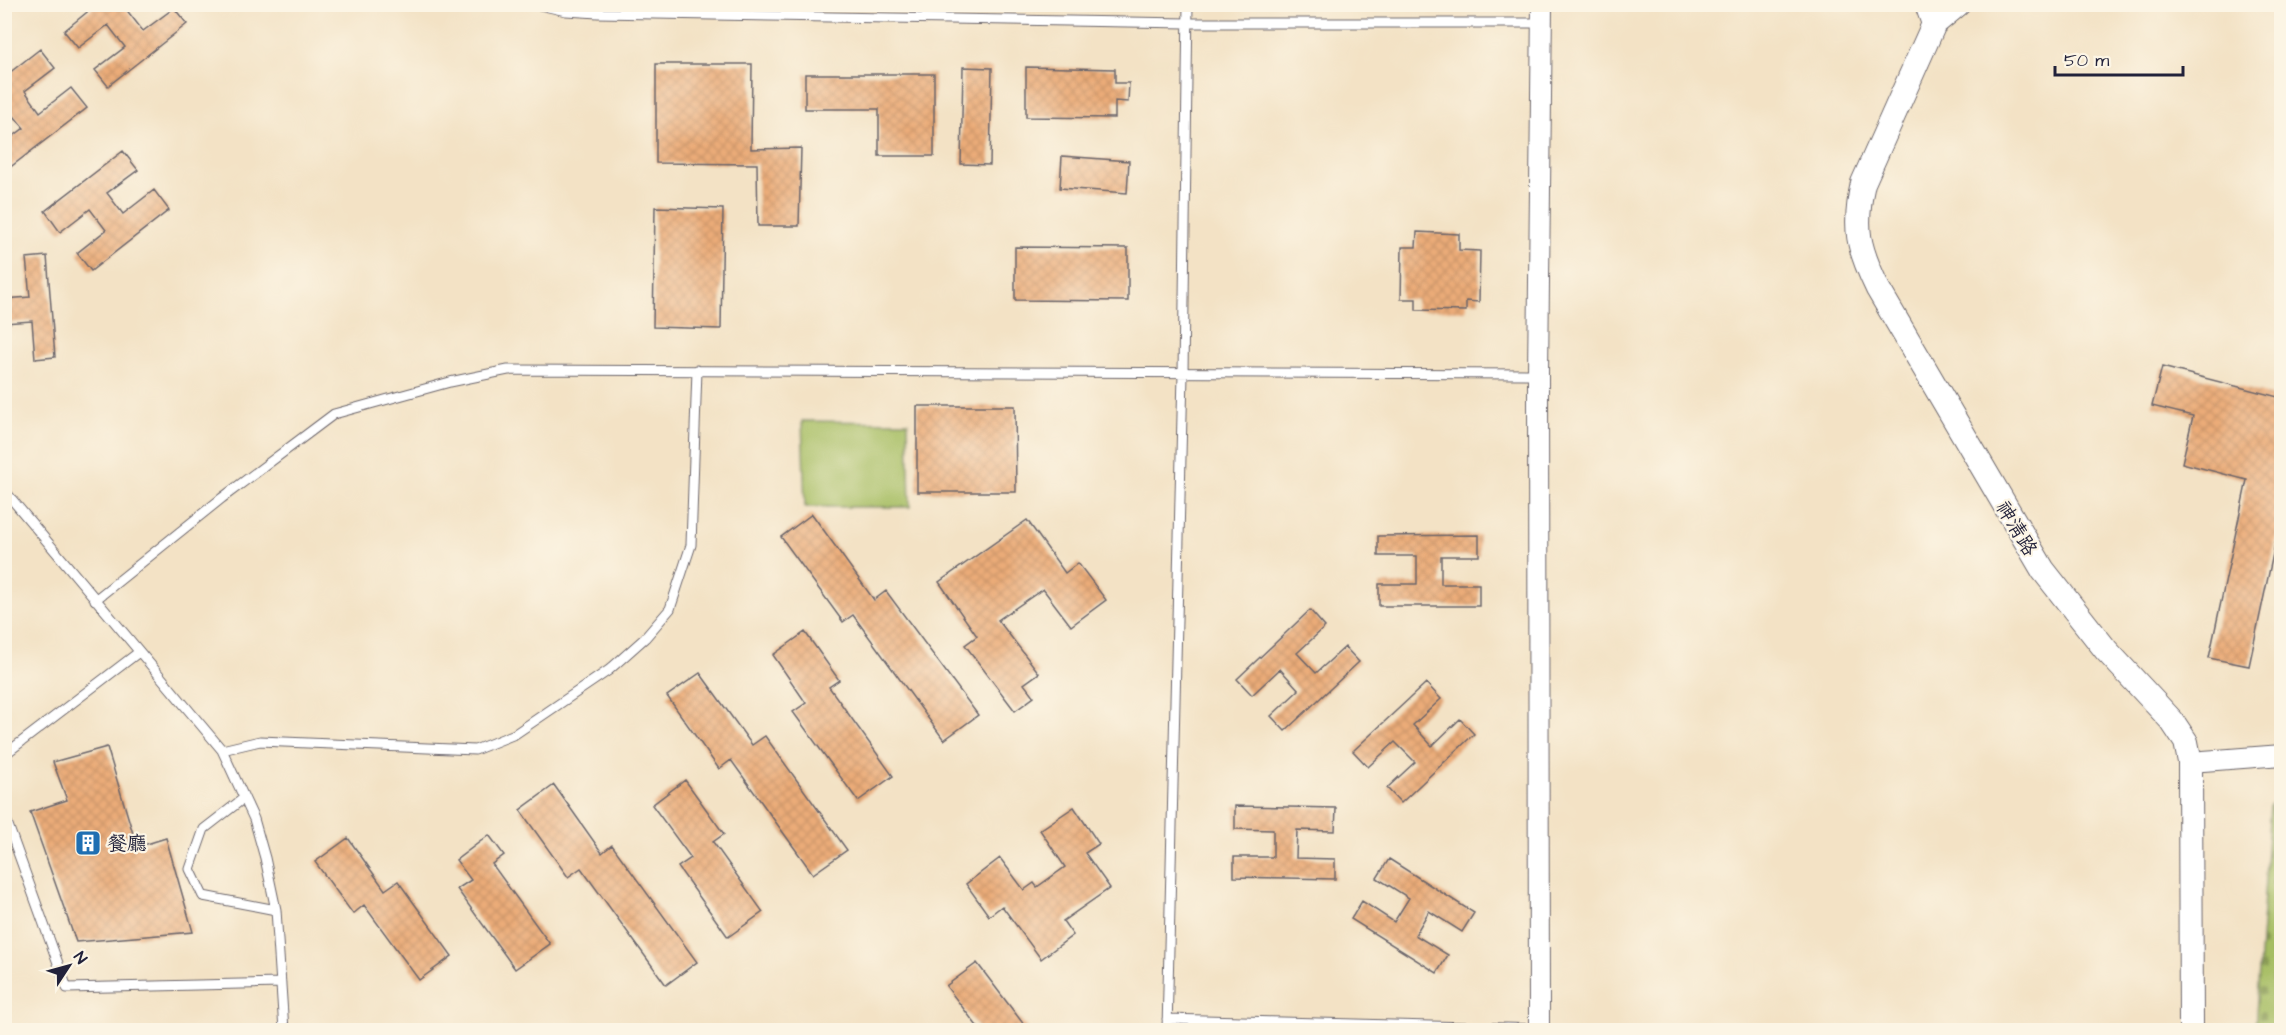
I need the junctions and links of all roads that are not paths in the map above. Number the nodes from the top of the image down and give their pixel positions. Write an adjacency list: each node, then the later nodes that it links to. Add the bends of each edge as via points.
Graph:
1 (535, 4): 6 (lane, via 598,13)
2 (1188, 4): 6 (lane)
3 (1958, 4): 5 (street, 神清路)
4 (1543, 14): 6 (lane); 9 (street)
5 (1930, 14): 16 (street, 神清路, via 1863,183 1857,209 1860,251 1884,299 2043,570 2106,650 2172,721 2186,741)
6 (1187, 23): 8 (lane)
7 (697, 370): 8 (lane); 11 (lane, via 515,369 450,382 334,414); 13 (lane, via 690,545 670,609 609,670 515,734 475,750 260,741)
8 (1183, 374): 9 (lane); 21 (lane)
9 (1538, 374): 24 (street)
10 (4, 490): 11 (lane)
11 (95, 600): 12 (lane)
12 (139, 652): 13 (lane); 14 (lane)
13 (222, 750): 17 (lane)
14 (4, 755)
15 (2282, 755): 16 (street)
16 (2190, 762): 25 (street, 神清路)
17 (244, 798): 19 (lane, via 254,819); 19 (lane, via 204,829 190,869 204,896)
18 (4, 814): 20 (lane, via 67,988)
19 (276, 910): 20 (lane)
20 (281, 983): 22 (lane)
21 (1167, 1019): 23 (lane); 24 (lane)
22 (284, 1030)
23 (1167, 1030)
24 (1539, 1030)
25 (2191, 1030)

